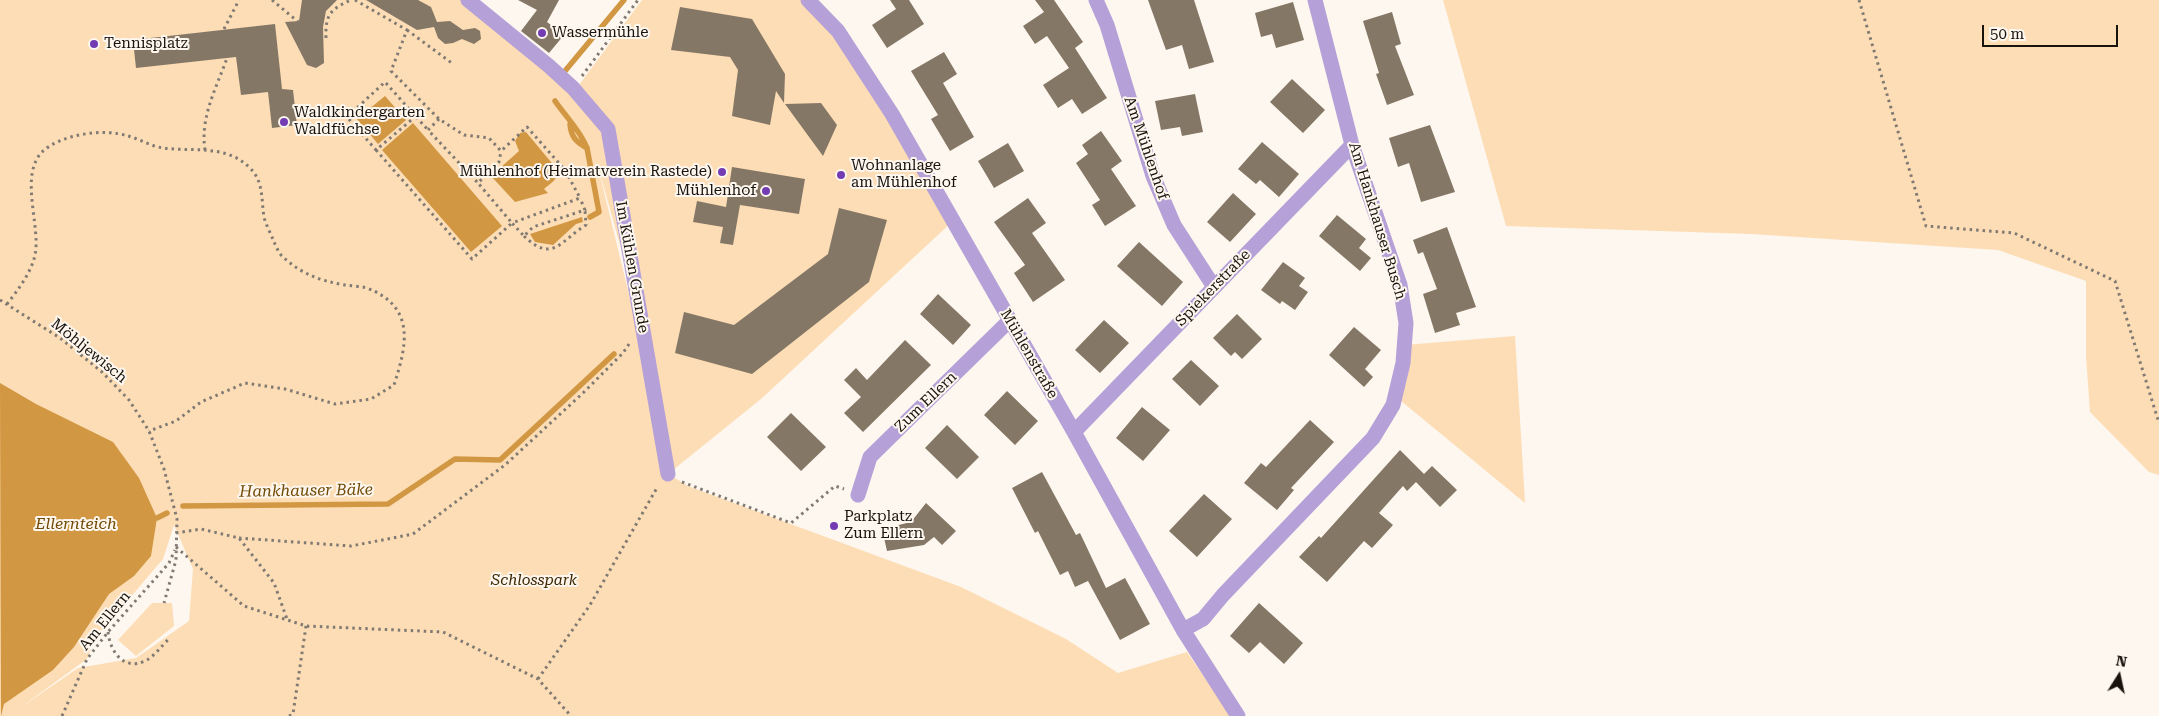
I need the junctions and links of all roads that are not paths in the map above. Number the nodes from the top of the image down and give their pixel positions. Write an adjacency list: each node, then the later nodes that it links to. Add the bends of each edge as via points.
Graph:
1 (468, 0): 9 (street, Im Kühlen Grunde, via 573,88 608,129)
2 (808, 0): 7 (street, Mühlenstraße, via 838,30 892,114)
3 (1096, 0): 6 (street, Am Mühlenhof, via 1107,24 1156,184 1174,225)
4 (1315, 0): 5 (street, Am Hankhauser Busch)
5 (1352, 145): 6 (street, Spiekerstraße); 11 (street, Am Hankhauser Busch, via 1400,285 1406,323 1403,363 1393,405 1373,438 1348,466 1203,619)
6 (1214, 287): 8 (street, Spiekerstraße)
7 (1010, 320): 8 (street, Mühlenstraße); 10 (street, Zum Ellern, via 870,457)
8 (1074, 432): 11 (street, Mühlenstraße)
9 (668, 474)
10 (858, 495)
11 (1183, 630): 12 (street, Mühlenstraße)
12 (1238, 716)

